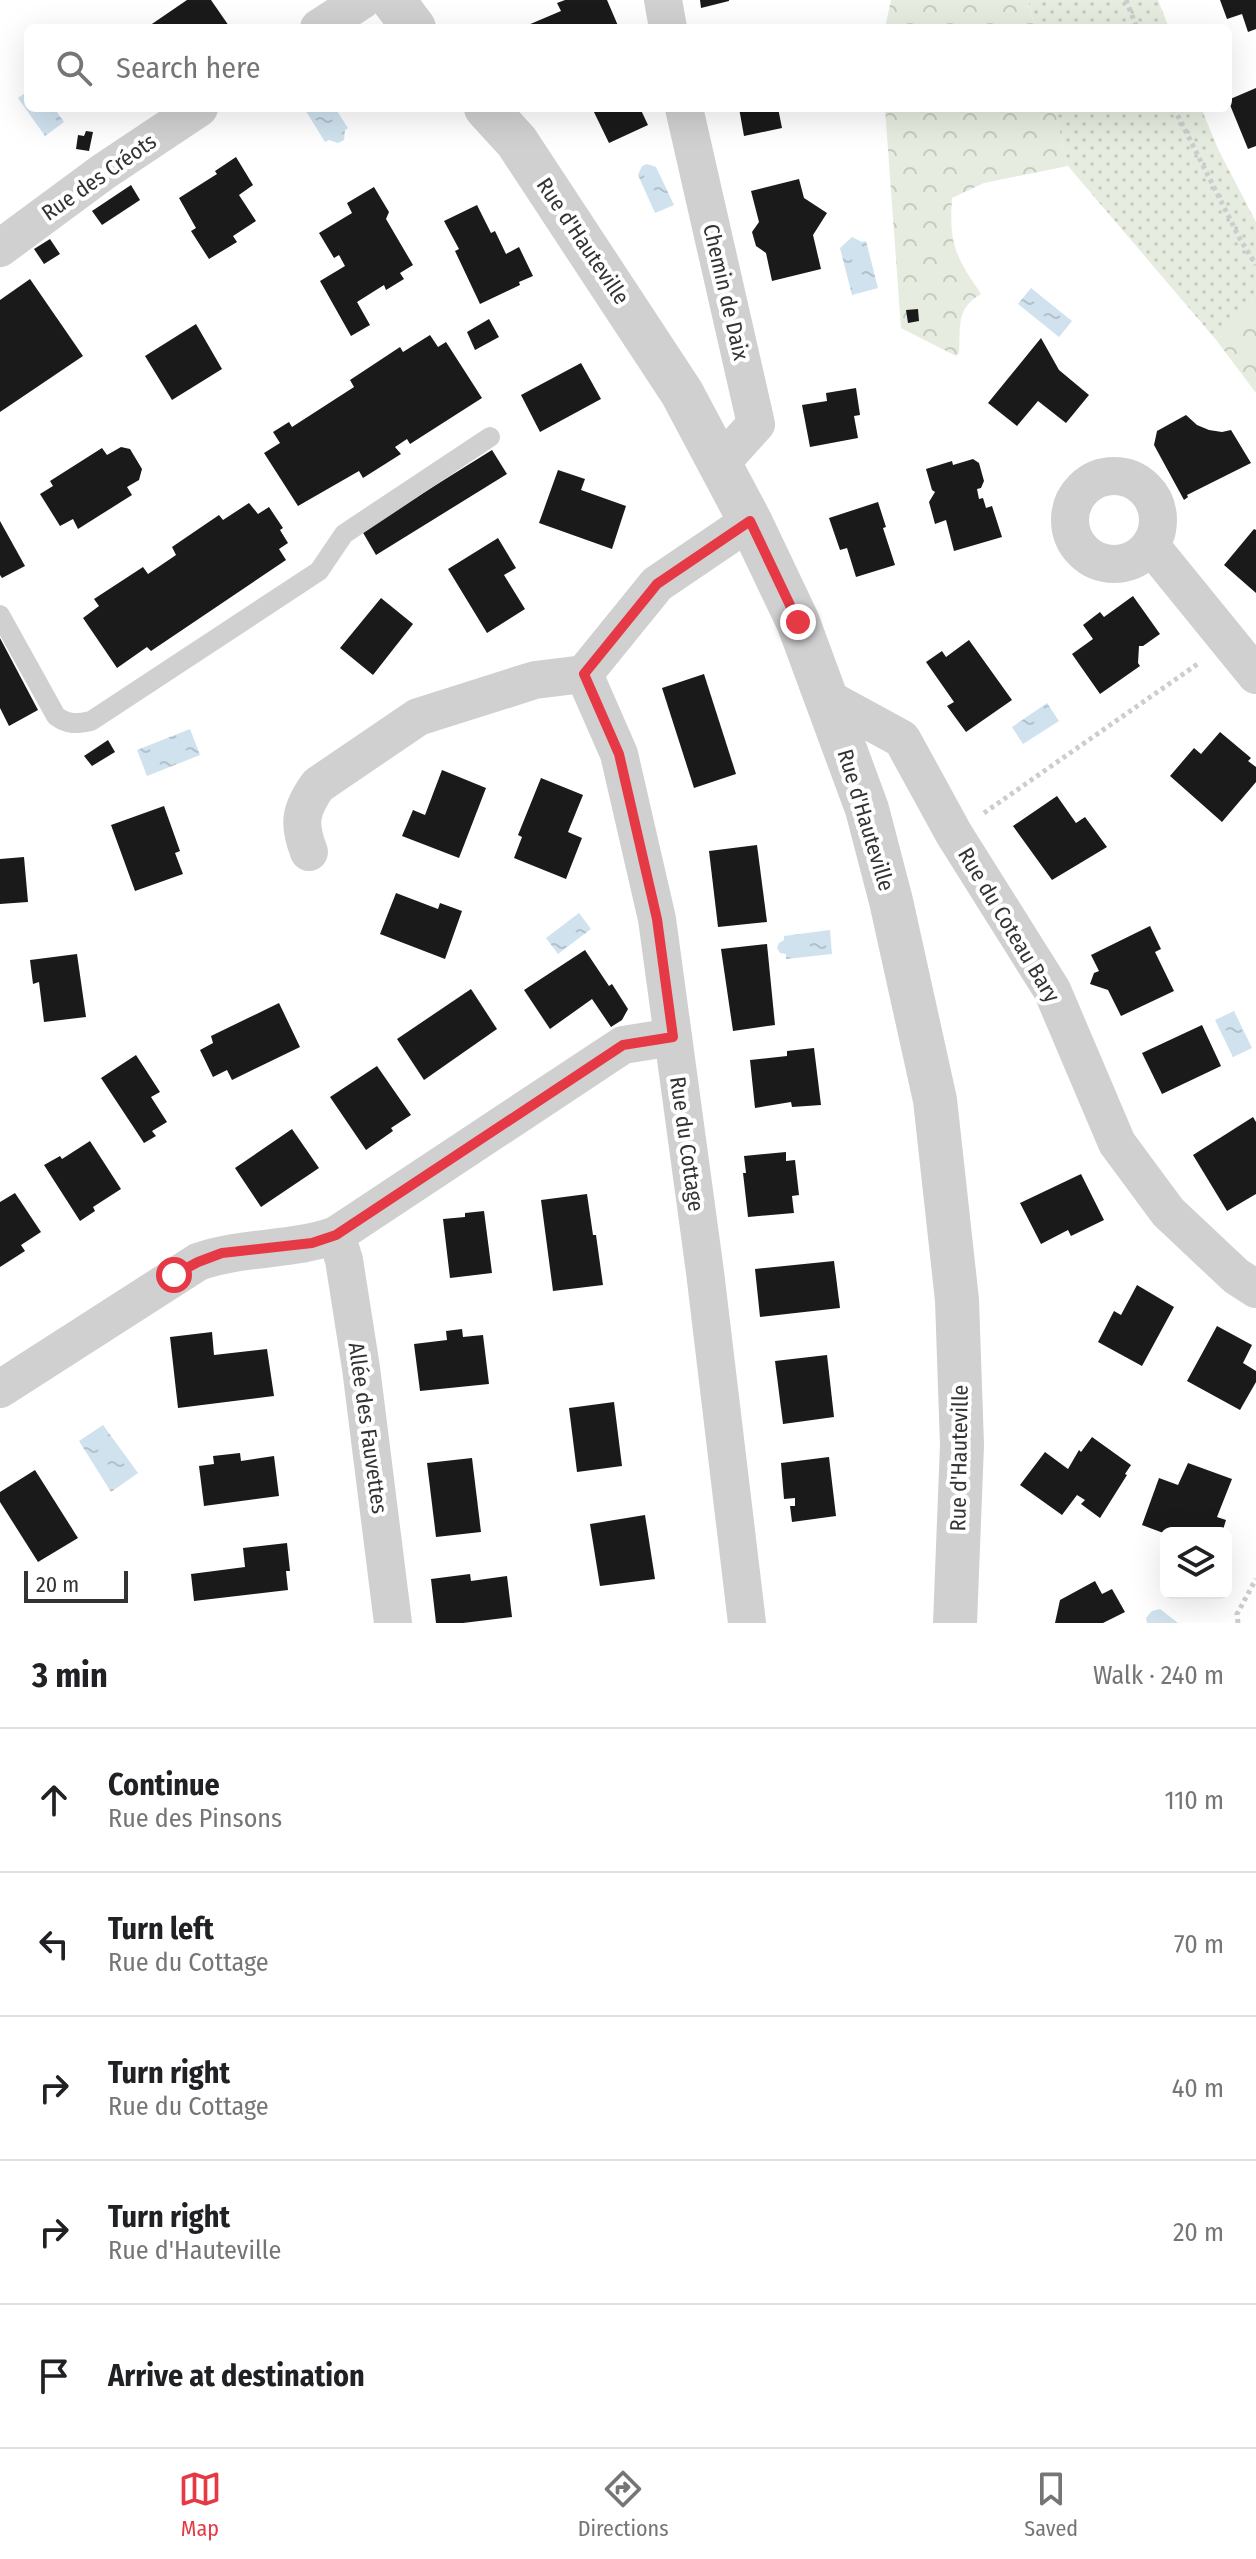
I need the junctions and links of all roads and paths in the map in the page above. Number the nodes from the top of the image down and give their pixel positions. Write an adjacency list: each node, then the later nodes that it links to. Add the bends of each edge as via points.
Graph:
1 (362, 0): 5 (street)
2 (393, 0): 6 (street)
3 (663, 0): 7 (street)
4 (1126, 0): 8 (path)
5 (325, 24)
6 (411, 24)
7 (667, 24)
8 (1135, 24)
9 (193, 112): 13 (street, Rue des Créots)
10 (490, 112): 16 (street, Rue d'Hauteville, via 517,142 631,312)
11 (685, 112): 16 (street, Chemin de Daix, via 756,424)
12 (1176, 112): 14 (path)
13 (0, 248)
14 (1256, 265)
15 (490, 437): 19 (lane, via 344,534 319,571 91,721 64,723 56,716)
16 (720, 464): 17 (street, Rue d'Hauteville)
17 (750, 521): 21 (street, via 657,584); 23 (street, Rue d'Hauteville, via 798,622)
18 (1151, 546): 20 (street)
19 (0, 615)
20 (1230, 641): 22 (street); 24 (path)
21 (584, 674): 25 (street, via 535,680 418,717 318,785 302,818); 26 (street, Rue du Cottage, via 619,754 657,919)
22 (1256, 675)
23 (825, 697): 24 (street, Rue du Coteau Bary, via 902,739); 33 (street, Rue d'Hauteville, via 867,809 935,1100 958,1315 962,1445)
24 (954, 834): 28 (street, Rue du Coteau Bary, via 1052,990 1117,1143 1168,1212)
25 (309, 852)
26 (673, 1037): 27 (street, via 623,1045); 32 (street, Rue du Cottage)
27 (336, 1235): 29 (street, via 312,1243 222,1253 198,1262); 31 (street, Allée des Fauvettes, via 361,1368)
28 (1256, 1289)
29 (0, 1389)
30 (1256, 1579): 34 (path, via 1237,1614)
31 (393, 1623)
32 (747, 1623)
33 (955, 1623)
34 (1238, 1623)

